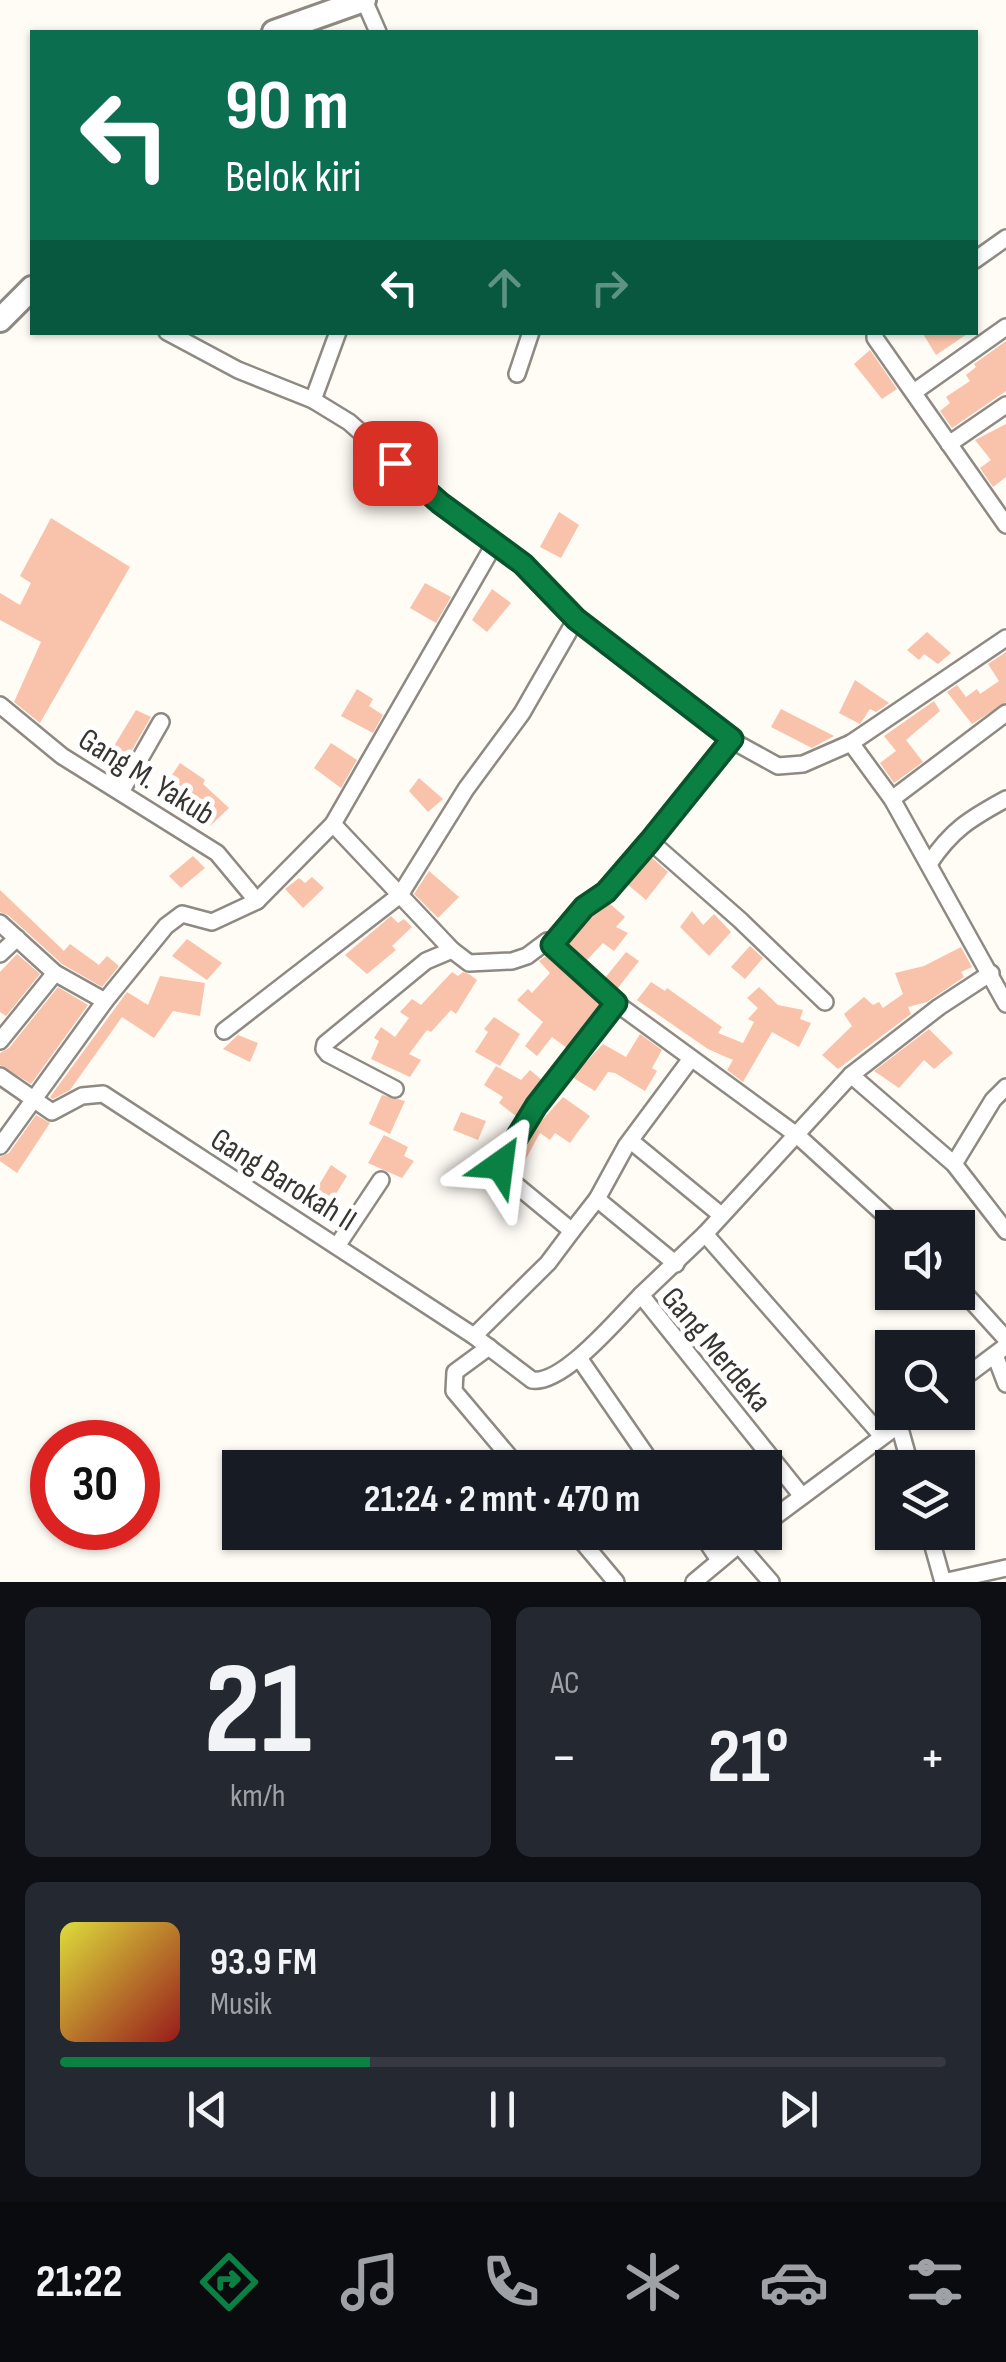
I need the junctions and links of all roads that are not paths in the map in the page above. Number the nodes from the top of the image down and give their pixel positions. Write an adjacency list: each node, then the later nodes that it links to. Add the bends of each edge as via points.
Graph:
1 (364, 0): 2 (street); 4 (street)
2 (320, 26): 3 (street)
3 (289, 30)
4 (377, 30)
5 (1006, 238): 6 (street)
6 (978, 258)
7 (30, 290): 8 (street)
8 (0, 320)
9 (1006, 327): 15 (street)
10 (174, 335): 16 (street)
11 (337, 335): 16 (street)
12 (530, 335): 14 (street)
13 (875, 335): 15 (street)
14 (517, 374)
15 (914, 392): 18 (street)
16 (313, 400): 22 (street)
17 (1006, 405): 18 (street)
18 (948, 444): 20 (street)
19 (1006, 495): 20 (street)
20 (992, 505): 21 (street)
21 (1006, 525)
22 (495, 543): 23 (street); 33 (street)
23 (576, 619): 28 (street); 36 (street, via 522,713)
24 (1006, 638): 29 (street)
25 (0, 704): 30 (street, Gang M. Yakub, via 62,756)
26 (1006, 713): 32 (street)
27 (161, 722): 30 (street)
28 (732, 739): 29 (street, via 790,767); 34 (street)
29 (851, 743): 32 (street)
30 (122, 792): 37 (street, Gang M. Yakub, via 216,853)
31 (1006, 798): 35 (street, via 946,838)
32 (892, 799): 35 (street)
33 (333, 824): 36 (street); 37 (street)
34 (650, 841): 40 (street); 46 (street)
35 (929, 864): 44 (street)
36 (400, 894): 41 (street); 49 (street)
37 (257, 901): 45 (street, via 212,922 178,916)
38 (0, 923): 39 (street)
39 (17, 938): 42 (street); 43 (street)
40 (552, 945): 41 (street, via 542,942 512,961 469,963); 47 (street)
41 (452, 950): 55 (street, via 426,961 325,1044 328,1054)
42 (0, 954)
43 (54, 973): 45 (street); 50 (street)
44 (991, 973): 48 (street); 52 (street)
45 (105, 1002): 56 (street)
46 (825, 1002)
47 (616, 1003): 51 (street); 66 (street, via 536,1106 500,1165 504,1176)
48 (1006, 1004)
49 (224, 1031)
50 (0, 1041)
51 (690, 1060): 57 (street); 58 (street)
52 (851, 1075): 57 (street); 60 (street)
53 (0, 1076): 56 (street)
54 (1006, 1087): 60 (street)
55 (394, 1089)
56 (34, 1100): 59 (street); 68 (street, Gang Barokah II, via 57,1112 82,1096 103,1094)
57 (798, 1136): 63 (street); 64 (street)
58 (631, 1141): 62 (street); 64 (street)
59 (1, 1143)
60 (954, 1164): 65 (street)
61 (381, 1180): 68 (street)
62 (597, 1199): 66 (street); 69 (street)
63 (879, 1210)
64 (721, 1216): 67 (street)
65 (1006, 1231)
66 (572, 1232): 72 (street)
67 (705, 1234): 69 (street); 81 (street)
68 (337, 1246): 72 (street, Gang Barokah II)
69 (676, 1264): 70 (street)
70 (641, 1295): 76 (street, Gang Merdeka); 84 (street, Gang Merdeka)
71 (975, 1304): 73 (street)
72 (474, 1336): 74 (street, Gang Barokah II)
73 (1006, 1338)
74 (488, 1347): 78 (street, Gang Barokah II); 82 (street, via 455,1372 454,1391)
75 (1000, 1351): 77 (street); 79 (street)
76 (578, 1358): 78 (street, Gang Merdeka, via 548,1379); 83 (street)
77 (975, 1369)
78 (532, 1380)
79 (1006, 1384)
80 (891, 1430): 81 (street)
81 (882, 1436): 84 (street)
82 (504, 1450)
83 (642, 1450)
84 (802, 1496): 85 (street)
85 (782, 1511)
86 (589, 1550): 93 (street)
87 (712, 1550): 91 (street)
88 (731, 1550): 91 (street)
89 (743, 1550): 95 (street)
90 (934, 1550): 96 (street)
91 (719, 1560): 94 (street)
92 (1006, 1568): 96 (street)
93 (616, 1582)
94 (694, 1582)
95 (771, 1582)
96 (943, 1582)

